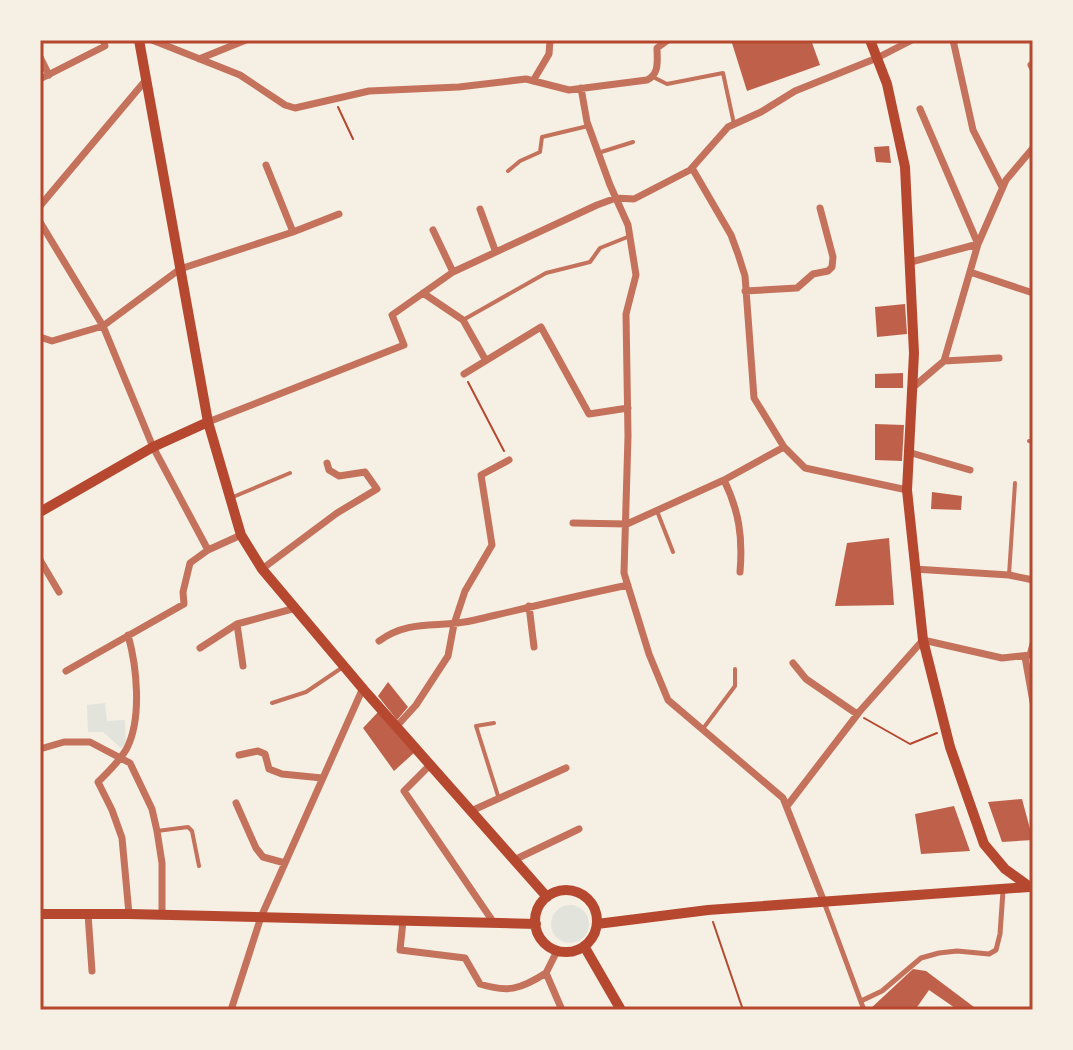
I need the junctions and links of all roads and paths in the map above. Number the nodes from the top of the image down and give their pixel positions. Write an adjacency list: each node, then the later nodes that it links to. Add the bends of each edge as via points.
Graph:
1 (103, 40): 13 (street, via 105,46)
2 (139, 40): 16 (main road)
3 (152, 40): 12 (street)
4 (244, 40): 12 (street)
5 (550, 40): 17 (street, via 549,54)
6 (668, 40): 14 (street, via 657,48)
7 (870, 40): 11 (main road)
8 (912, 40): 11 (street)
9 (953, 40): 32 (street, via 973,130)
10 (40, 57): 13 (street)
11 (877, 58): 21 (street, via 795,91); 44 (main road, via 905,167)
12 (199, 59): 19 (street, via 240,75 295,108)
13 (49, 75): 15 (street)
14 (653, 77): 18 (street); 21 (lane, via 667,84 723,73)
15 (40, 79)
16 (145, 81): 34 (street); 45 (main road)
17 (533, 81): 18 (street); 19 (street, via 369,91)
18 (581, 88): 22 (street)
19 (333, 99): 23 (path)
20 (920, 109): 42 (street)
21 (734, 124): 30 (street)
22 (588, 126): 26 (street); 31 (lane, via 542,137 540,152)
23 (353, 139)
24 (633, 142): 26 (lane)
25 (1033, 148): 27 (street)
26 (598, 153): 33 (street)
27 (1025, 158): 28 (street); 32 (street)
28 (1033, 164)
29 (266, 165): 40 (street)
30 (692, 168): 33 (street, via 634,199); 48 (street, via 731,235)
31 (508, 171)
32 (1002, 187): 42 (street)
33 (616, 198): 41 (street); 43 (street)
34 (40, 206)
35 (820, 208): 48 (street, via 832,267 797,288)
36 (480, 209): 43 (street)
37 (339, 214): 40 (street)
38 (40, 222): 52 (street)
39 (433, 230): 46 (street)
40 (293, 232): 45 (street)
41 (630, 236): 51 (lane, via 600,248 590,262 546,273); 59 (street, via 636,275 626,314)
42 (978, 244): 44 (street); 47 (street)
43 (495, 250): 46 (street)
44 (911, 262): 58 (main road)
45 (180, 269): 52 (street); 60 (main road)
46 (453, 272): 49 (street)
47 (970, 272): 50 (street); 56 (street)
48 (745, 291): 62 (street, via 754,398)
49 (423, 293): 51 (street); 60 (street, via 392,315 404,345)
50 (1033, 293)
51 (463, 320): 55 (street)
52 (103, 326): 53 (street, via 52,341); 61 (street)
53 (40, 337)
54 (999, 358): 56 (street)
55 (485, 359): 57 (street); 59 (street, via 541,327 589,414)
56 (944, 361): 58 (street)
57 (464, 374): 64 (path)
58 (911, 389): 63 (main road)
59 (628, 408): 75 (street)
60 (208, 422): 61 (main road); 71 (main road)
61 (153, 447): 73 (main road); 77 (street)
62 (784, 447): 68 (street); 70 (street, via 805,468)
63 (908, 452): 66 (street); 70 (main road)
64 (509, 460): 90 (street, via 481,475 492,545 465,591)
65 (327, 463): 80 (street, via 339,476 365,472 377,489)
66 (970, 470)
67 (290, 473): 71 (lane)
68 (724, 480): 72 (street); 82 (street, via 741,527)
69 (1015, 483): 83 (lane)
70 (907, 490): 81 (main road)
71 (228, 498): 76 (main road)
72 (657, 511): 75 (street); 78 (lane)
73 (40, 512)
74 (573, 523): 75 (street)
75 (627, 524): 85 (street)
76 (241, 535): 77 (street); 80 (main road)
77 (208, 550): 91 (street, via 190,563 184,604)
78 (673, 552)
79 (40, 560): 86 (street)
80 (262, 569): 88 (main road)
81 (914, 569): 83 (street); 92 (main road)
82 (740, 572)
83 (1009, 575): 84 (street)
84 (1033, 580)
85 (628, 585): 87 (street); 109 (street, via 668,700)
86 (59, 592)
87 (529, 606): 90 (street); 95 (street)
88 (296, 608): 89 (street); 100 (main road)
89 (237, 624): 96 (street); 99 (street)
90 (454, 624): 93 (street, via 405,626); 108 (street, via 448,656)
91 (128, 635): 102 (street); 113 (street, via 135,662 136,708 129,746)
92 (923, 640): 97 (street, via 1002,658); 106 (street); 110 (main road)
93 (379, 641)
94 (1033, 644): 97 (street)
95 (534, 647)
96 (200, 648)
97 (1025, 657): 104 (street)
98 (793, 663): 106 (street, via 806,679)
99 (243, 666)
100 (345, 666): 103 (main road); 105 (lane, via 306,692)
101 (735, 669): 109 (lane, via 735,686)
102 (66, 671)
103 (363, 688): 108 (main road); 116 (street)
104 (1033, 702)
105 (272, 703)
106 (857, 714): 110 (path, via 910,744); 119 (street)
107 (494, 723): 117 (lane, via 476,726)
108 (396, 727): 114 (main road)
109 (702, 730): 119 (street)
110 (945, 730): 126 (main road, via 984,844 1005,869)
111 (40, 749): 113 (street, via 90,742)
112 (239, 755): 116 (street, via 258,751 265,754 269,769)
113 (121, 757): 122 (street, via 130,763); 133 (street, via 98,782 122,838)
114 (430, 765): 120 (main road); 137 (street, via 404,791)
115 (566, 768): 117 (street)
116 (322, 778): 124 (street)
117 (499, 799): 120 (street)
118 (236, 803): 124 (street, via 263,857)
119 (787, 806): 129 (street)
120 (471, 811): 123 (main road)
121 (579, 829): 123 (street)
122 (157, 831): 125 (lane, via 188,827); 134 (street)
123 (514, 860): 128 (main road)
124 (285, 863): 135 (street)
125 (199, 866)
126 (1032, 887): 127 (main road)
127 (1003, 889): 129 (main road); 144 (street, via 996,950 921,958 882,991)
128 (547, 897): 138 (main road); 139 (main road, via 567,890 581,894 595,910)
129 (824, 902): 130 (main road); 144 (street)
130 (708, 910): 139 (main road); 148 (path)
131 (40, 914): 132 (main road)
132 (88, 914): 133 (main road); 142 (street)
133 (129, 914): 134 (main road)
134 (162, 915): 135 (main road)
135 (261, 917): 136 (main road); 145 (street)
136 (403, 921): 137 (main road); 143 (street, via 400,950 465,958 480,984 500,990 525,986)
137 (494, 923): 138 (main road)
138 (536, 924): 141 (main road, via 542,941)
139 (597, 924): 140 (main road)
140 (584, 946): 141 (main road); 147 (main road)
141 (557, 951): 143 (street)
142 (92, 971)
143 (546, 973): 146 (street)
144 (861, 1001): 149 (street)
145 (231, 1010)
146 (562, 1010)
147 (621, 1010)
148 (743, 1010)
149 (864, 1010)

